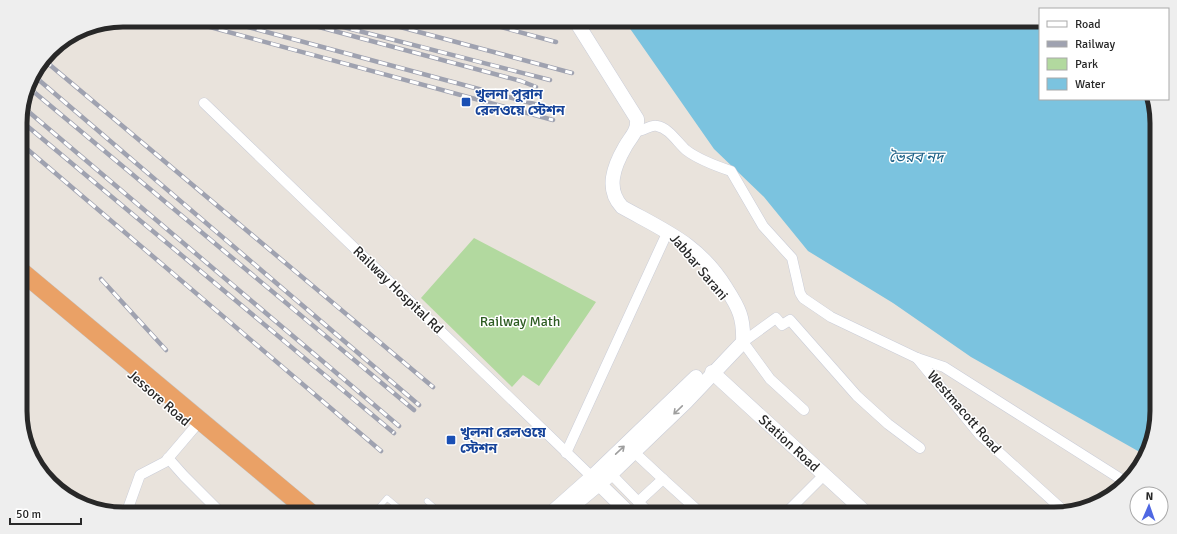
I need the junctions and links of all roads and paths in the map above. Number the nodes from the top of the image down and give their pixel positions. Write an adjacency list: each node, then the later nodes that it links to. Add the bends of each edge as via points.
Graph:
1 (579, 27): 3 (main road, via 637,119)
2 (204, 102): 14 (street, Railway Hospital Rd)
3 (637, 131): 4 (main road, via 624,148 614,170 612,193 622,207); 8 (street, via 654,125 660,126 687,150 708,163 731,171 763,226 792,258 803,298 832,318)
4 (668, 231): 7 (main road, Jabbar Sarani, via 691,247 709,264 722,282 741,313 744,326); 14 (street); 20 (main road, Jabbar Sarani, one-way to 4, via 732,340 736,326 728,301)
5 (27, 276): 11 (highway)
6 (27, 288): 11 (highway, Jessore Road)
7 (743, 342): 9 (main road, Jabbar Sarani); 10 (street, via 770,380); 12 (street, via 776,318 782,325 790,320 857,396)
8 (917, 358): 19 (street, via 944,367); 37 (street, Westmacott Road, via 980,435)
9 (712, 372): 13 (main road, Jabbar Sarani, one-way to 13, via 686,402); 17 (main road, Station Road)
10 (804, 410)
11 (196, 424): 15 (street); 24 (highway, Jessore Road); 25 (highway)
12 (920, 448)
13 (634, 452): 16 (main road, Jabbar Sarani); 18 (street)
14 (566, 453): 20 (street, Railway Hospital Rd)
15 (168, 458): 22 (street, via 158,467 140,475); 23 (street)
16 (611, 474): 20 (main road, Jabbar Sarani); 32 (street)
17 (824, 474): 35 (street); 36 (main road, Station Road)
18 (663, 479): 33 (street); 34 (street)
19 (1121, 479)
20 (596, 480): 29 (main road, Jabbar Sarani); 30 (main road, Jabbar Sarani); 31 (main road)
21 (427, 501): 28 (lane)
22 (129, 507)
23 (215, 507)
24 (289, 507)
25 (303, 507)
26 (379, 507): 27 (lane, via 387,498)
27 (398, 507)
28 (434, 507)
29 (559, 507)
30 (570, 507)
31 (633, 507)
32 (633, 507)
33 (635, 507)
34 (694, 507)
35 (792, 507)
36 (859, 507)
37 (1059, 507)

